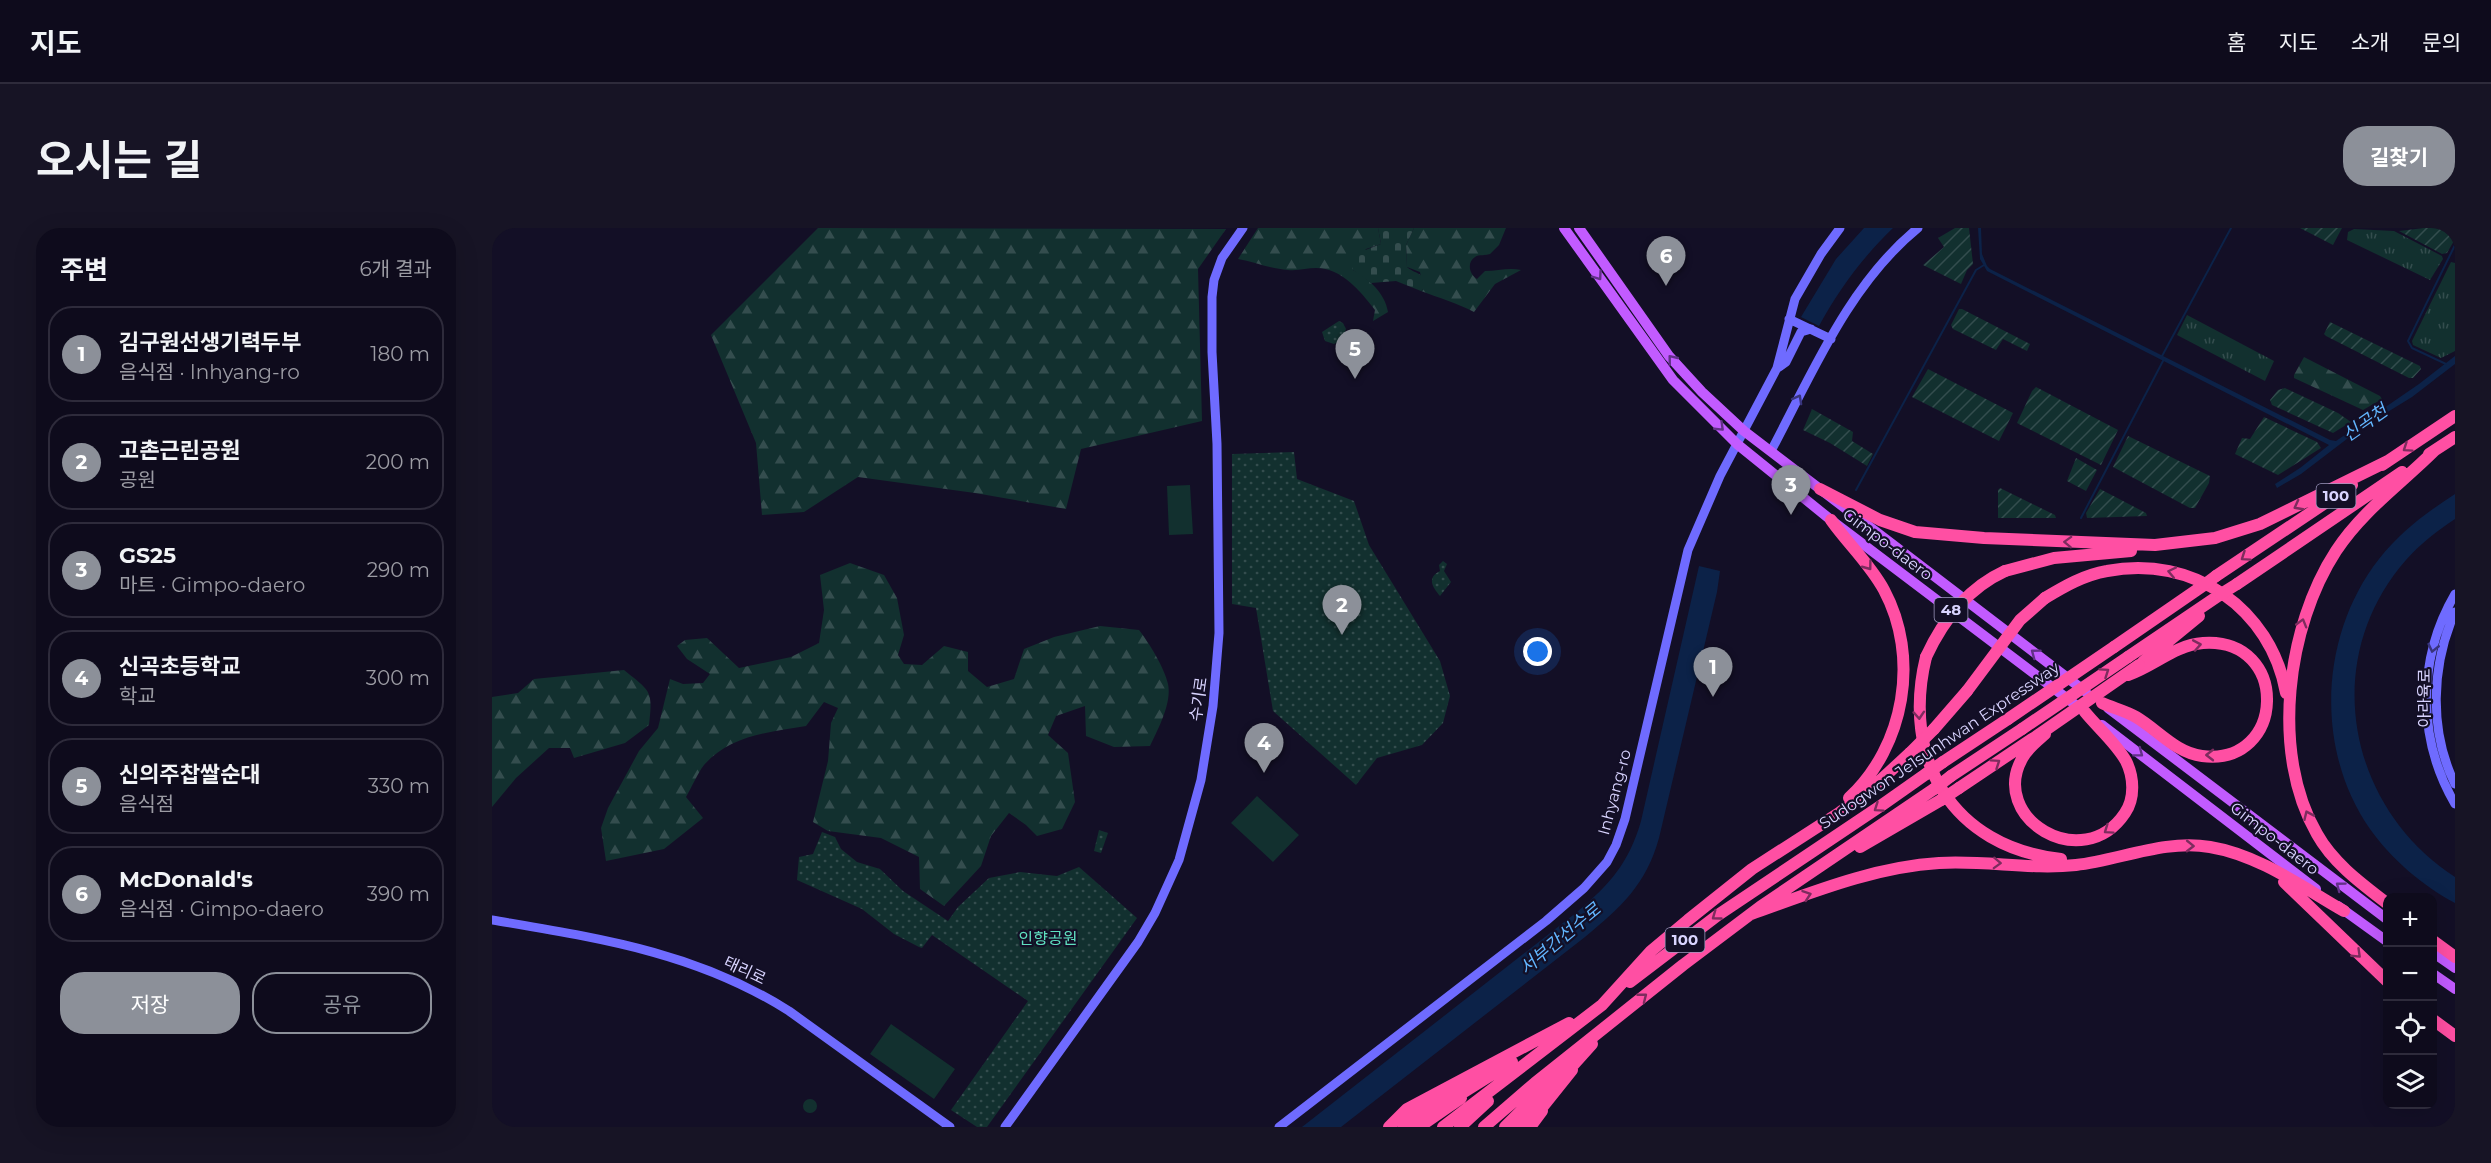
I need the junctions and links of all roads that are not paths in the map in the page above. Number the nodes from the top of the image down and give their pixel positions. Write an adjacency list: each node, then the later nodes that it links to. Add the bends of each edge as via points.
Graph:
1 (1243, 228): 54 (street, 수기로, via 1222,258 1212,297 1219,655 1195,805 1179,860 1138,942)
2 (1564, 228): 13 (main road, Gimpo-daero / 48, one-way to 13, via 1673,380)
3 (1579, 228): 11 (main road, Gimpo-daero / 48, one-way to 3, via 1669,356)
4 (1840, 228): 6 (street, via 1801,287)
5 (1918, 228): 8 (street, via 1876,270)
6 (1789, 319): 7 (street); 9 (street)
7 (1811, 329): 8 (street); 9 (street, via 1801,332 1786,363)
8 (1831, 339): 15 (street, one-way to 8)
9 (1777, 368): 11 (street, Inhyang-ro)
10 (2455, 416): 16 (highway, Sudogwon Je1sunhwan Expressway / 100, one-way to 16)
11 (1744, 431): 13 (street, Inhyang-ro); 15 (main road, Gimpo-daero / 48)
12 (2455, 437): 14 (highway, Sudogwon Je1sunhwan Expressway / 100)
13 (1737, 444): 18 (main road, Gimpo-daero / 48); 55 (street, Inhyang-ro, via 1713,489 1685,558 1625,819 1607,862 1546,921)
14 (2435, 450): 20 (highway, Sudogwon Je1sunhwan Expressway / 100, bridge); 26 (highway, one-way to 14, via 2296,646 2324,570 2359,521)
15 (1771, 451): 17 (main road, Gimpo-daero / 48)
16 (2388, 461): 19 (highway, one-way to 19, via 2260,524); 49 (highway, Sudogwon Je1sunhwan Expressway / 100, one-way to 49, bridge, via 1718,915)
17 (1820, 489): 19 (highway, one-way to 17, via 2124,544 1938,536 1880,520); 24 (main road, Gimpo-daero / 48, one-way to 17)
18 (1831, 520): 25 (main road, Gimpo-daero / 48); 30 (highway, one-way to 30, via 1865,560 1887,596 1899,632 1904,673 1900,708 1884,751 1870,775)
19 (2195, 542): 31 (highway, one-way to 31, bridge, via 2054,558 2005,571 1980,585 1955,610 1926,657 1919,685 1921,736 1934,778 1956,809 1988,836 2010,848 2058,859)
20 (2222, 594): 23 (highway); 33 (highway, Sudogwon Je1sunhwan Expressway / 100, one-way to 20, bridge)
21 (2455, 594): 29 (street, one-way to 29, via 2435,637 2426,699 2433,751)
22 (2455, 612): 28 (street, 아라육로, via 2441,652 2436,710 2445,760)
23 (2142, 667): 24 (highway, one-way to 24, via 2201,643 2241,650 2265,681 2269,705 2263,726 2236,751 2202,756 2188,752 2135,716); 27 (highway, bridge)
24 (2102, 703): 35 (main road, Gimpo-daero / 48, one-way to 24)
25 (2085, 712): 27 (highway, one-way to 27, via 2125,760 2131,777 2130,802 2109,831 2080,840 2061,840 2035,826 2025,815 2017,795 2018,772); 36 (main road, Gimpo-daero / 48, one-way to 36)
26 (2290, 721): 30 (highway, one-way to 30, bridge, via 2280,667 2262,633 2235,602 2203,582 2177,573 2123,568 2084,577 2045,598 2020,620 1934,729 1872,788); 34 (highway, one-way to 26, via 2336,860 2307,816 2296,782)
27 (2036, 739): 33 (highway, one-way to 27, bridge, via 1941,800)
28 (2455, 784)
29 (2455, 804)
30 (1820, 825): 49 (highway, via 1752,869 1688,920 1651,951)
31 (2103, 861): 32 (highway, one-way to 32, via 2192,845 2232,853); 38 (highway, one-way to 31, via 1856,878 1906,867 1942,863 2061,866)
32 (2270, 869): 36 (highway); 47 (highway, one-way to 47)
33 (1791, 886): 38 (highway, Sudogwon Je1sunhwan Expressway / 100)
34 (2383, 900)
35 (2363, 903): 37 (main road); 39 (main road, Gimpo-daero / 48)
36 (2344, 911): 41 (main road, Gimpo-daero / 48)
37 (2383, 913)
38 (1751, 914): 50 (highway, Sudogwon Je1sunhwan Expressway / 100, one-way to 38)
39 (2383, 917)
40 (492, 920): 53 (street, 태리로, via 629,945 677,957 728,978 789,1011)
41 (2383, 938)
42 (2436, 947): 45 (main road)
43 (2437, 947): 44 (highway)
44 (2455, 957)
45 (2455, 968)
46 (2437, 976): 48 (main road)
47 (2383, 977)
48 (2455, 989)
49 (1602, 1005): 56 (highway, via 1407,1109); 57 (highway, via 1411,1113); 58 (highway); 59 (highway); 60 (highway); 61 (highway); 62 (highway); 63 (highway); 64 (highway, Sudogwon Je1sunhwan Expressway / 100)
50 (1615, 1018): 65 (highway, Sudogwon Je1sunhwan Expressway / 100); 66 (highway); 66 (highway)
51 (2437, 1022): 52 (highway)
52 (2455, 1036)
53 (950, 1127)
54 (1005, 1127)
55 (1279, 1127)
56 (1389, 1127)
57 (1397, 1127)
58 (1404, 1127)
59 (1412, 1127)
60 (1419, 1127)
61 (1426, 1127)
62 (1435, 1127)
63 (1443, 1127)
64 (1460, 1127)
65 (1484, 1127)
66 (1519, 1127)

